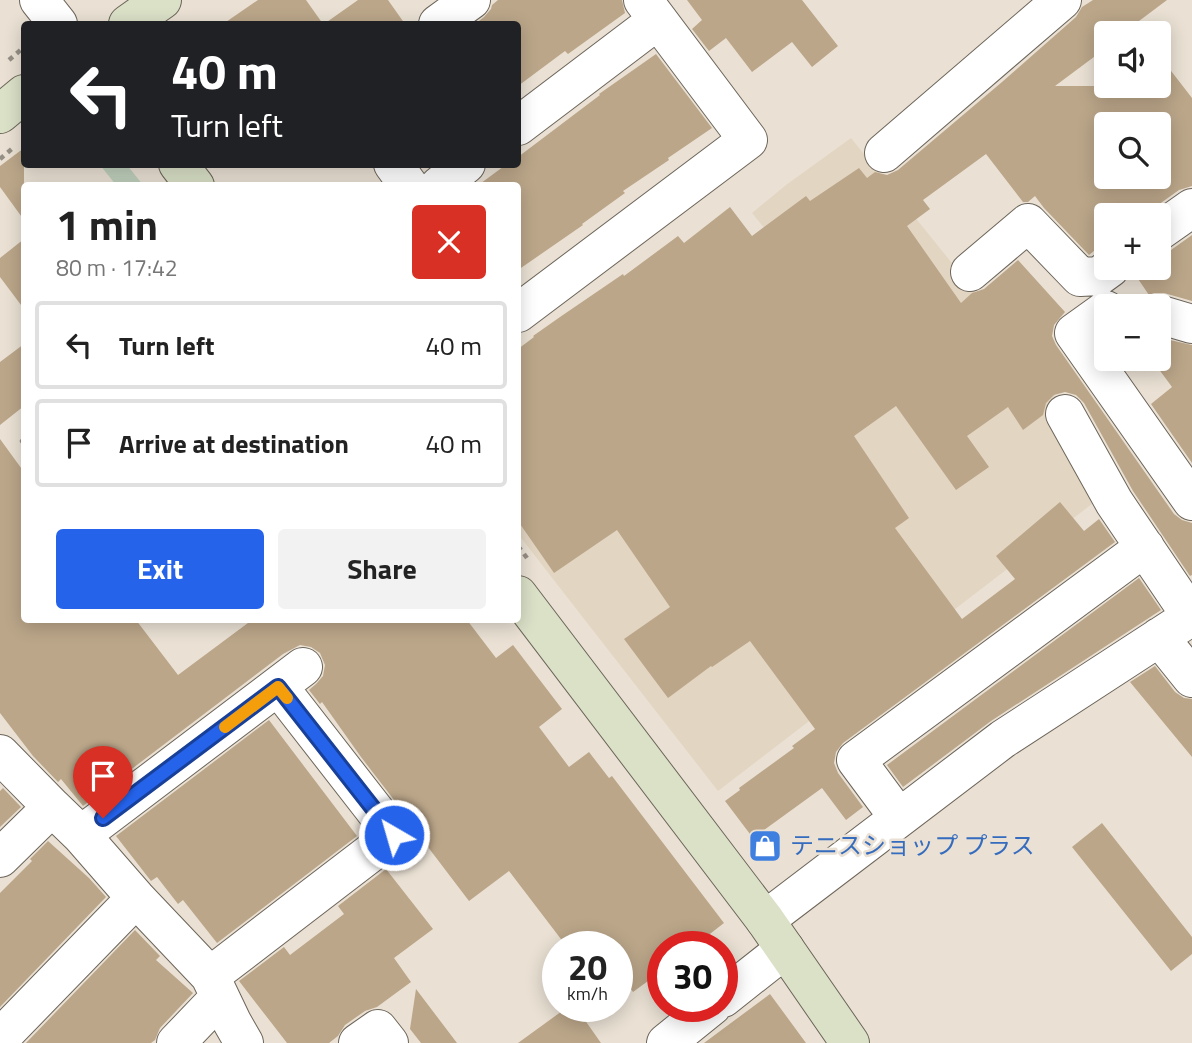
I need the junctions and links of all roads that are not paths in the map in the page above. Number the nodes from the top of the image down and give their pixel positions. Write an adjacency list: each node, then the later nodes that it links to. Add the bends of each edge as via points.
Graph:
1 (39, 0): 6 (street)
2 (162, 0): 7 (street)
3 (471, 0): 8 (street)
4 (1062, 0): 12 (street)
5 (650, 10): 11 (street); 21 (street, via 748,140)
6 (56, 21)
7 (132, 21)
8 (442, 21)
9 (21, 96): 10 (street)
10 (0, 114)
11 (521, 123)
12 (884, 153)
13 (180, 168): 15 (street)
14 (461, 168): 16 (street)
15 (192, 182)
16 (444, 182)
17 (1192, 208): 18 (street)
18 (1171, 223)
19 (970, 272): 20 (street, via 1028,223 1080,277)
20 (1111, 294)
21 (521, 311)
22 (1094, 314): 25 (street, via 1074,333)
23 (1171, 318): 24 (street)
24 (1192, 324)
25 (1094, 361)
26 (1101, 371): 28 (street)
27 (1065, 414): 29 (street)
28 (1192, 501)
29 (1145, 547): 31 (street); 36 (street, via 856,760)
30 (521, 599): 40 (street)
31 (1192, 616): 32 (street)
32 (1159, 637): 33 (street); 36 (street, via 1003,739)
33 (1192, 678)
34 (0, 754): 35 (street)
35 (52, 807): 37 (street); 38 (street)
36 (899, 818): 40 (street)
37 (81, 835): 39 (street); 42 (street, via 291,677 394,835)
38 (0, 858)
39 (136, 898): 42 (street); 44 (street)
40 (775, 934): 41 (street); 50 (street)
41 (738, 980)
42 (215, 987): 45 (street); 46 (street)
43 (692, 1022): 49 (street)
44 (0, 1038)
45 (176, 1043)
46 (244, 1043)
47 (358, 1043): 48 (street, via 378,1028)
48 (389, 1043)
49 (666, 1043)
50 (850, 1043)

